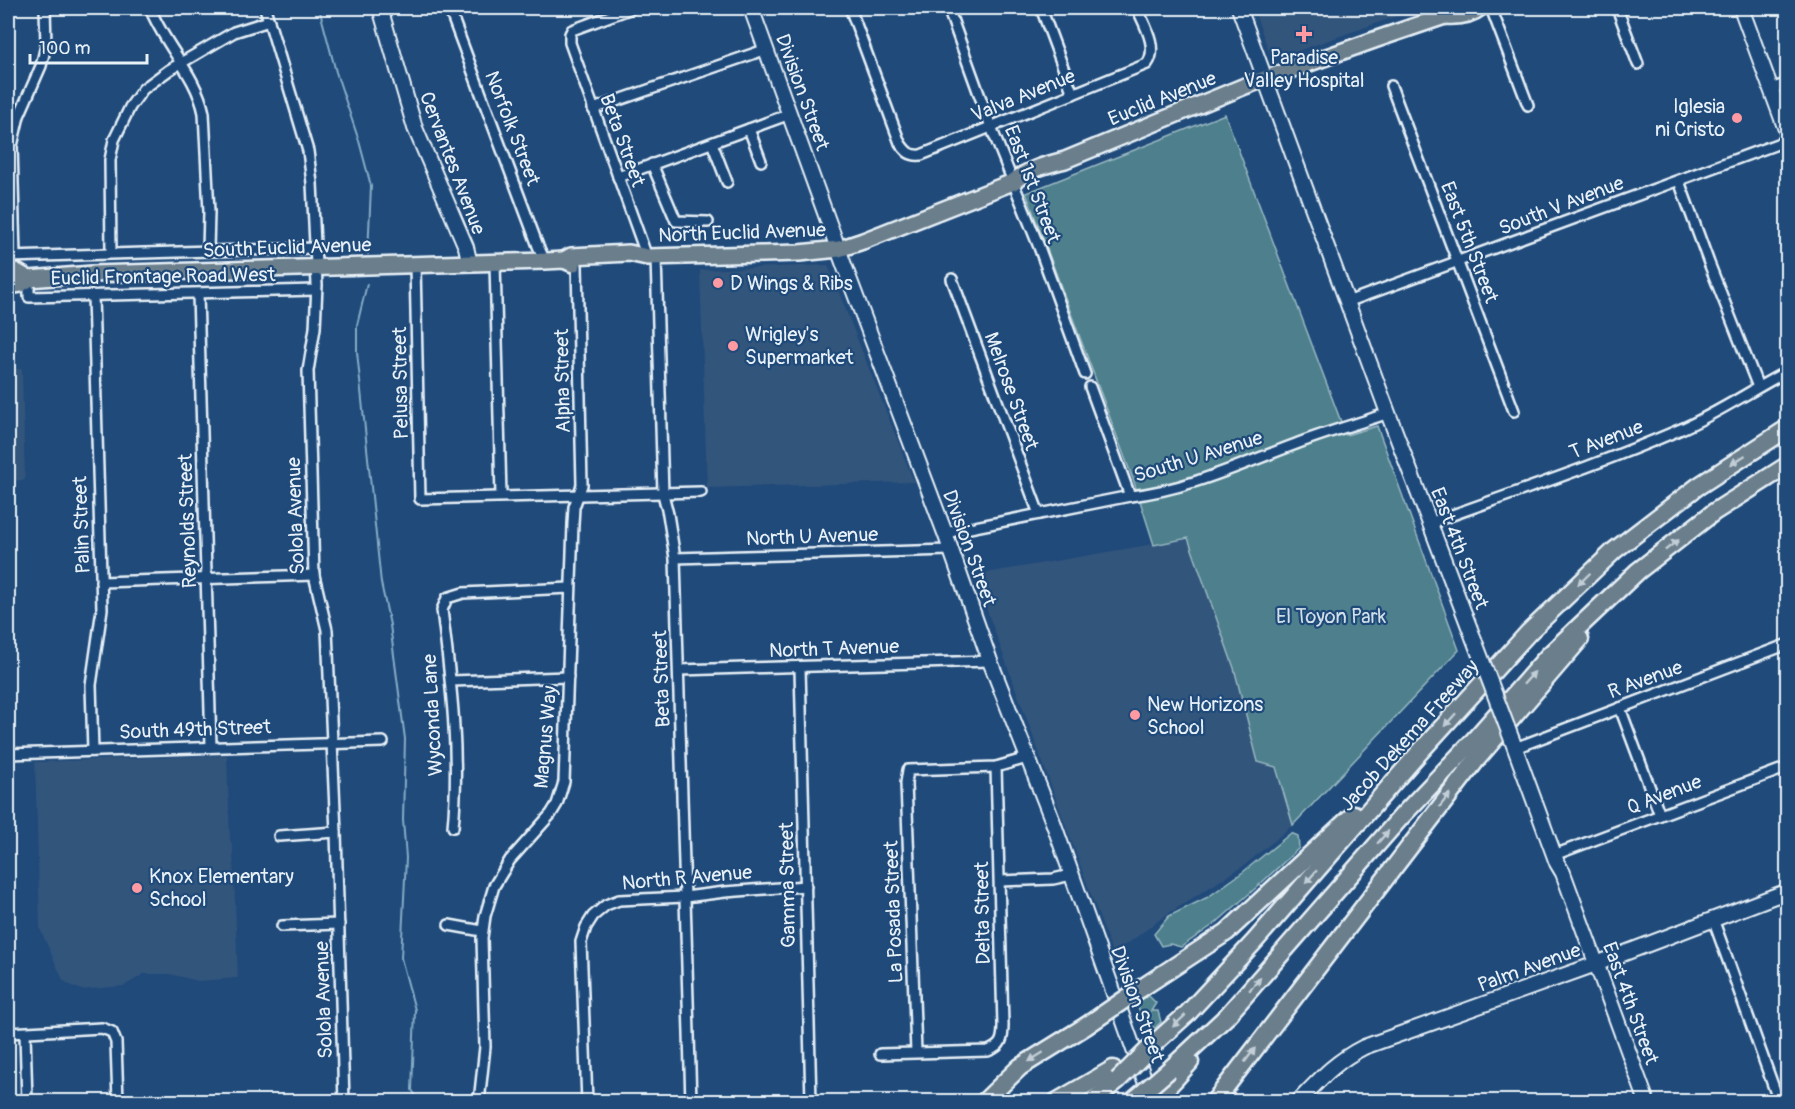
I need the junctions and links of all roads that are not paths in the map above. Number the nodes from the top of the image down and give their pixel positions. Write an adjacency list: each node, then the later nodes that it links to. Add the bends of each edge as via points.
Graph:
1 (45, 8): 45 (street, via 46,45 41,66 19,116 12,146)
2 (150, 8): 20 (street)
3 (265, 8): 18 (street, Solola Avenue)
4 (380, 8): 51 (street, Cervantes Avenue, via 415,128)
5 (449, 8): 47 (street, Norfolk Street)
6 (632, 8): 28 (street, Beta Street, via 570,34)
7 (751, 8): 19 (street, Division Street)
8 (850, 8): 30 (street, Valva Avenue, via 907,153 921,155)
9 (948, 8): 30 (street, East 1st Street)
10 (1041, 8): 26 (street)
11 (1137, 8): 26 (street, Valva Avenue, via 1153,52 1147,64)
12 (1239, 8): 22 (street, East 4th Street)
13 (1480, 8): 17 (main road, Euclid Avenue, via 1459,17)
14 (1491, 8): 27 (street)
15 (1617, 8): 21 (street)
16 (1741, 8): 25 (street)
17 (1450, 12): 22 (main road, Euclid Avenue)
18 (269, 21): 20 (street, via 234,32); 41 (street, Solola Avenue, via 308,151)
19 (766, 49): 28 (street); 29 (street, Division Street)
20 (181, 63): 43 (street, via 194,83 204,113); 44 (street, via 143,89 114,140 110,167)
21 (1638, 64)
22 (1266, 79): 39 (main road, Euclid Avenue, via 1065,160 1045,176 1024,184); 61 (street, East 4th Street)
23 (1788, 83): 25 (street)
24 (1391, 86): 48 (street, East 5th Street)
25 (1771, 89): 32 (street)
26 (1073, 94): 30 (street, Valva Avenue)
27 (1528, 105)
28 (593, 109): 36 (street, Beta Street)
29 (790, 114): 31 (street); 42 (street, Division Street)
30 (992, 127): 39 (street, East 1st Street)
31 (749, 129): 33 (street); 34 (street)
32 (1788, 138): 37 (street, South V Avenue)
33 (712, 143): 35 (street); 38 (street)
34 (761, 161)
35 (652, 164): 36 (street); 40 (street, via 676,221)
36 (618, 177): 46 (street, Beta Street)
37 (1679, 181): 48 (street, South V Avenue); 65 (street)
38 (727, 182)
39 (1013, 182): 42 (main road, Euclid Avenue); 63 (street, East 1st Street)
40 (708, 222)
41 (316, 248): 43 (street); 53 (street, Solola Avenue)
42 (838, 249): 46 (main road, North Euclid Avenue); 77 (street, Division Street)
43 (208, 250): 44 (street)
44 (111, 253): 45 (street)
45 (11, 256)
46 (651, 257): 50 (main road, North Euclid Avenue, via 584,255 571,256); 71 (street, Beta Street)
47 (545, 261): 49 (main road, South Euclid Avenue); 50 (main road, North Euclid Avenue)
48 (1458, 262): 61 (street, South V Avenue); 66 (street, East 5th Street)
49 (495, 263): 51 (main road, South Euclid Avenue); 72 (street)
50 (571, 263): 73 (street, Alpha Street, via 582,485)
51 (470, 264): 52 (main road, South Euclid Avenue)
52 (415, 265): 53 (main road, South Euclid Avenue); 72 (street, Pelusa Street, via 420,499)
53 (317, 267): 55 (main road, South Euclid Avenue); 58 (street, Solola Avenue)
54 (8, 271): 55 (main road, South Euclid Avenue)
55 (29, 279): 57 (main road, South Euclid Avenue); 60 (street, Euclid Frontage Road West, via 29,297)
56 (952, 279): 75 (street, Melrose Street)
57 (8, 286)
58 (315, 290): 59 (street, Euclid Frontage Road West); 80 (street, Solola Avenue, via 315,328 308,371)
59 (198, 294): 60 (street, Euclid Frontage Road West); 82 (street, Reynolds Street)
60 (93, 296): 83 (street, Palin Street)
61 (1347, 302): 67 (street, East 4th Street)
62 (1788, 371): 65 (street, T Avenue)
63 (1085, 374)
64 (1090, 387): 74 (street)
65 (1758, 387): 76 (street, T Avenue, via 1679,430)
66 (1514, 411)
67 (1388, 413): 74 (street, South U Avenue, via 1216,474 1153,494); 76 (street, East 4th Street)
68 (1788, 428): 98 (highway, Jacob Dekema Freeway, one-way to 98, via 1697,487 1615,550 1529,632)
69 (1788, 465): 81 (highway, one-way to 69, via 1714,512)
70 (701, 492): 71 (street)
71 (663, 494): 73 (street); 79 (street, Beta Street)
72 (501, 496): 73 (street)
73 (578, 496): 84 (street, Magnus Way, via 574,507)
74 (1130, 496): 75 (street, South U Avenue)
75 (1039, 514): 77 (street, South U Avenue)
76 (1430, 524): 94 (street, East 4th Street, bridge)
77 (945, 533): 78 (street, Division Street)
78 (950, 550): 79 (street, North U Avenue); 86 (street, Division Street)
79 (675, 558): 88 (street, Beta Street)
80 (314, 575): 82 (street); 93 (street, Solola Avenue, via 327,630)
81 (1632, 577): 122 (highway, one-way to 81, via 1548,656); 136 (highway, one-way to 81, via 1477,759)
82 (206, 578): 83 (street); 95 (street, Reynolds Street)
83 (101, 582): 96 (street, Palin Street, via 102,609 91,685)
84 (570, 588): 89 (street, Magnus Way); 90 (street, Wyconda Lane, via 463,593 447,598 442,610)
85 (1788, 644): 91 (street, R Avenue)
86 (990, 661): 87 (street, North T Avenue); 99 (street, Division Street)
87 (800, 668): 88 (street, North T Avenue); 109 (street, Gamma Street)
88 (679, 670): 111 (street, Beta Street)
89 (568, 677): 90 (street); 116 (street, Magnus Way, via 564,782 557,804 510,860 494,886)
90 (451, 681): 103 (street, Wyconda Lane)
91 (1620, 708): 94 (street, R Avenue); 102 (street)
92 (383, 742): 93 (street, South 49th Street)
93 (332, 743): 95 (street, South 49th Street); 104 (street, Solola Avenue)
94 (1513, 744): 106 (street, East 4th Street)
95 (211, 746): 96 (street, South 49th Street)
96 (93, 751): 97 (street, South 49th Street)
97 (8, 754)
98 (1418, 754): 123 (highway, Jacob Dekema Freeway, one-way to 123, bridge, via 1188,1013); 131 (highway, one-way to 131, bridge, via 1227,932 1020,1067)
99 (1027, 758): 100 (street); 107 (street, Division Street)
100 (996, 767): 108 (street, Delta Street); 120 (street, La Posada Street, via 908,770)
101 (1788, 767): 102 (street, Q Avenue)
102 (1660, 815): 106 (street, Q Avenue)
103 (453, 827)
104 (336, 832): 105 (street); 113 (street, Solola Avenue)
105 (279, 836)
106 (1554, 855): 117 (street, East 4th Street)
107 (1071, 875): 108 (street); 135 (street, Division Street)
108 (1000, 881): 120 (street, Delta Street, via 1001,1041 997,1048 988,1051)
109 (806, 886): 111 (street, North R Avenue); 130 (street, Gamma Street)
110 (1788, 891): 112 (street, Palm Avenue)
111 (685, 897): 128 (street, North R Avenue, via 626,899 606,905 585,927 581,965); 129 (street, Beta Street)
112 (1713, 919): 117 (street, Palm Avenue); 139 (street)
113 (339, 924): 114 (street); 126 (street, Solola Avenue)
114 (282, 926)
115 (449, 926): 116 (street)
116 (482, 931): 127 (street, Magnus Way, via 485,1047)
117 (1596, 964): 137 (street, Palm Avenue, via 1364,1047 1346,1056); 138 (street, East 4th Street)
118 (25, 1033): 119 (street); 124 (street); 125 (street, via 102,1028 112,1032 116,1042)
119 (8, 1034)
120 (916, 1052): 121 (street)
121 (880, 1053)
122 (1172, 1074): 134 (highway, bridge); 135 (highway)
123 (1115, 1075): 132 (highway); 133 (highway)
124 (27, 1101)
125 (118, 1101)
126 (344, 1101)
127 (479, 1101)
128 (587, 1101)
129 (691, 1101)
130 (811, 1101)
131 (984, 1101)
132 (1056, 1101)
133 (1091, 1101)
134 (1132, 1101)
135 (1153, 1101)
136 (1214, 1101)
137 (1298, 1101)
138 (1647, 1101)
139 (1779, 1101)

